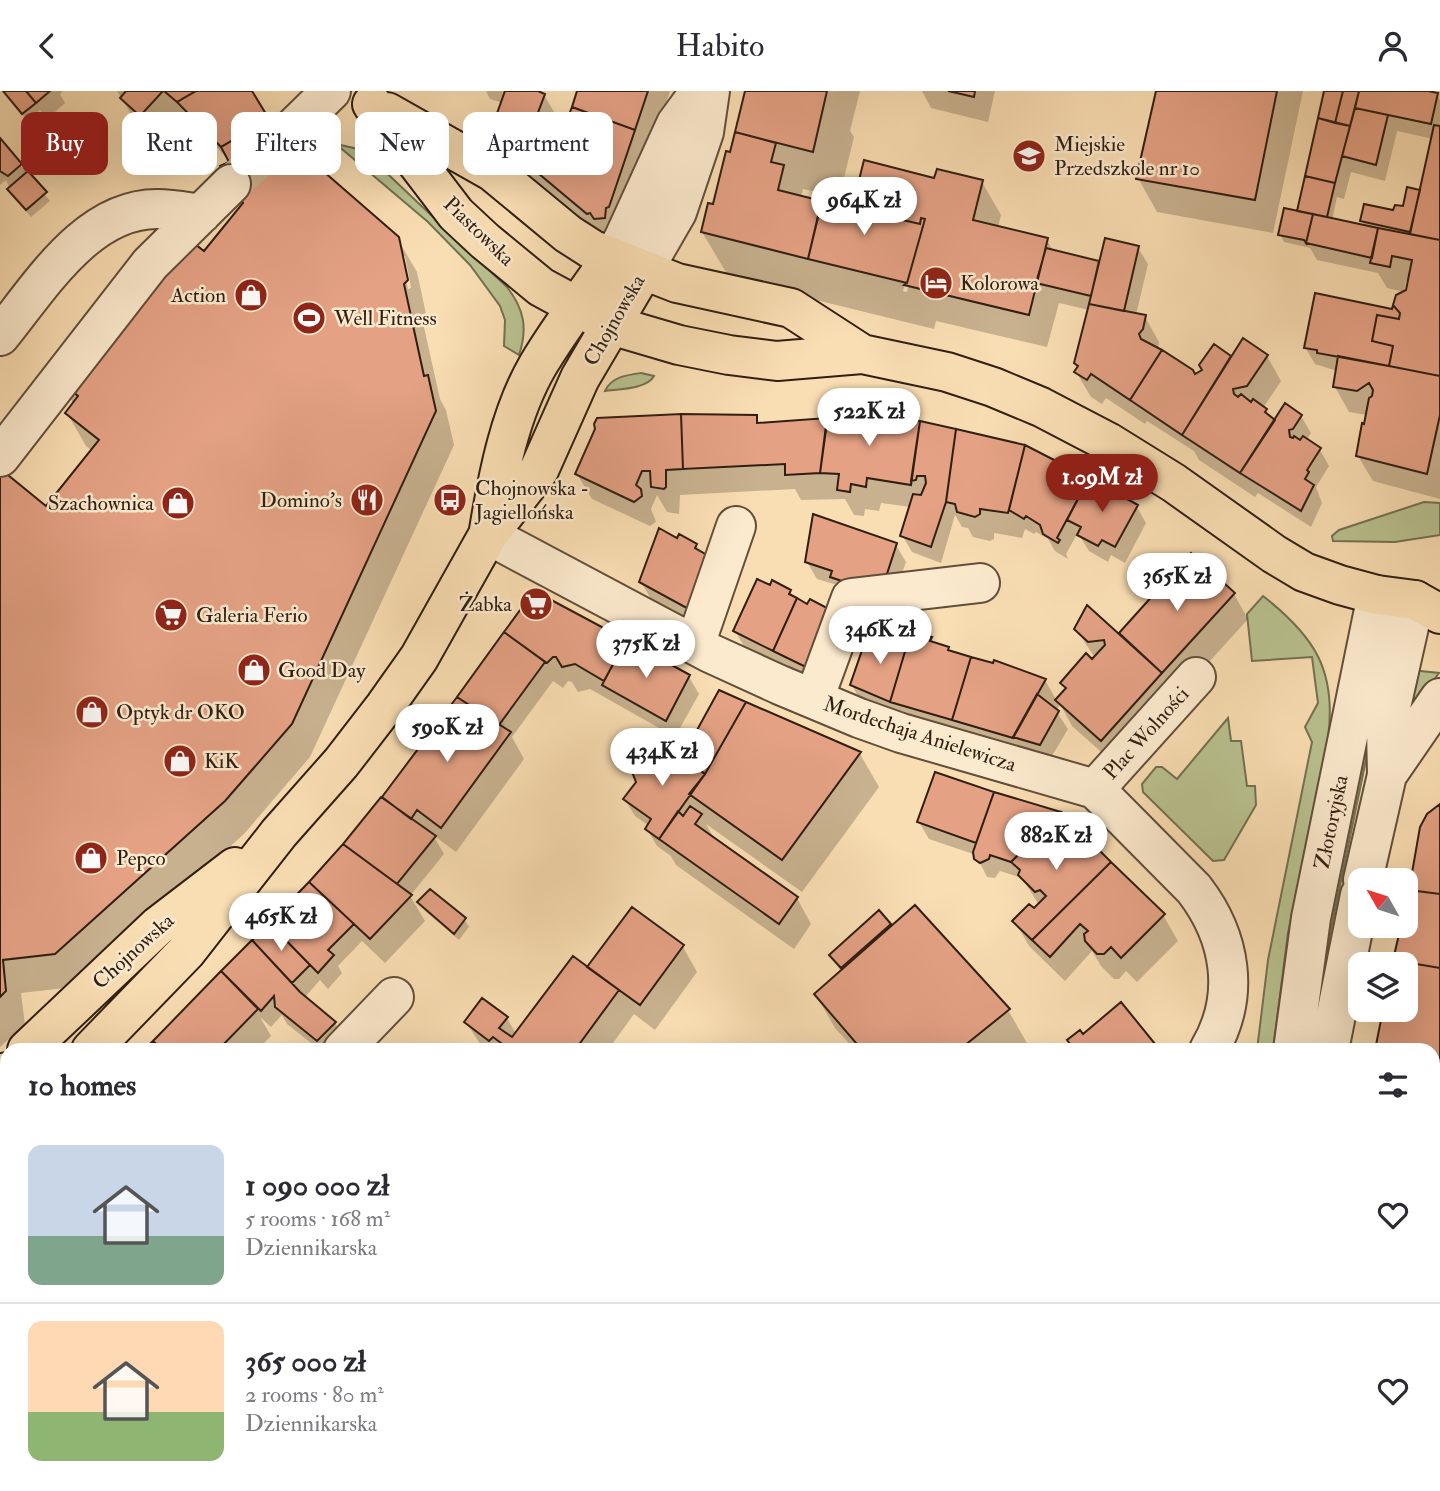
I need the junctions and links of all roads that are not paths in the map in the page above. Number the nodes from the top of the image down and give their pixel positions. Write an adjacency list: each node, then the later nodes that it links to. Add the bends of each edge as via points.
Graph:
1 (331, 91): 5 (street)
2 (700, 91): 8 (street, Chojnowska, via 676,124 623,240)
3 (710, 91): 8 (street, Chojnowska, via 704,132 677,212)
4 (364, 97): 8 (main road, Piastowska, via 493,172 568,234); 9 (main road, Piastowska, via 456,214 527,277)
5 (310, 112)
6 (231, 184): 7 (street)
7 (201, 214): 11 (street, via 156,209 120,216 100,226 66,255); 13 (street, via 150,264)
8 (627, 264): 9 (main road, Chojnowska); 10 (main road, Chojnowska); 12 (main road, Piastowska, via 677,283 791,308)
9 (576, 308): 10 (main road, Piastowska); 15 (main road, Chojnowska, via 538,366 514,421)
10 (611, 325): 12 (main road, Piastowska, via 679,345 777,361); 15 (main road, Chojnowska, via 580,379 539,470)
11 (0, 336)
12 (862, 354): 17 (main road, via 947,372 1041,407 1108,442 1304,572)
13 (0, 457)
14 (736, 526): 19 (street)
15 (488, 535): 19 (street, Mordechaja Anielewicza); 25 (main road, Chojnowska, via 419,658 341,763)
16 (980, 583): 22 (street, via 851,598)
17 (1377, 595): 18 (main road); 33 (street, Złotoryjska, via 1311,918)
18 (1432, 599): 23 (street, Złotoryjska, via 1386,729)
19 (695, 645): 22 (street, Mordechaja Anielewicza)
20 (1196, 677): 24 (street, Plac Wolności)
21 (1440, 698): 23 (street)
22 (814, 699): 24 (street, Mordechaja Anielewicza, via 901,733)
23 (1387, 775): 26 (street, Złotoryjska)
24 (1095, 789): 32 (street, Mordechaja Anielewicza, via 1183,877 1212,916 1228,965 1228,1004)
25 (279, 833): 29 (main road, Chojnowska, via 158,926); 30 (main road, Chojnowska, via 186,952)
26 (1366, 868)
27 (1351, 938): 34 (street)
28 (394, 997): 31 (street)
29 (34, 1043)
30 (98, 1043)
31 (350, 1043)
32 (1212, 1043)
33 (1294, 1043)
34 (1330, 1043)

